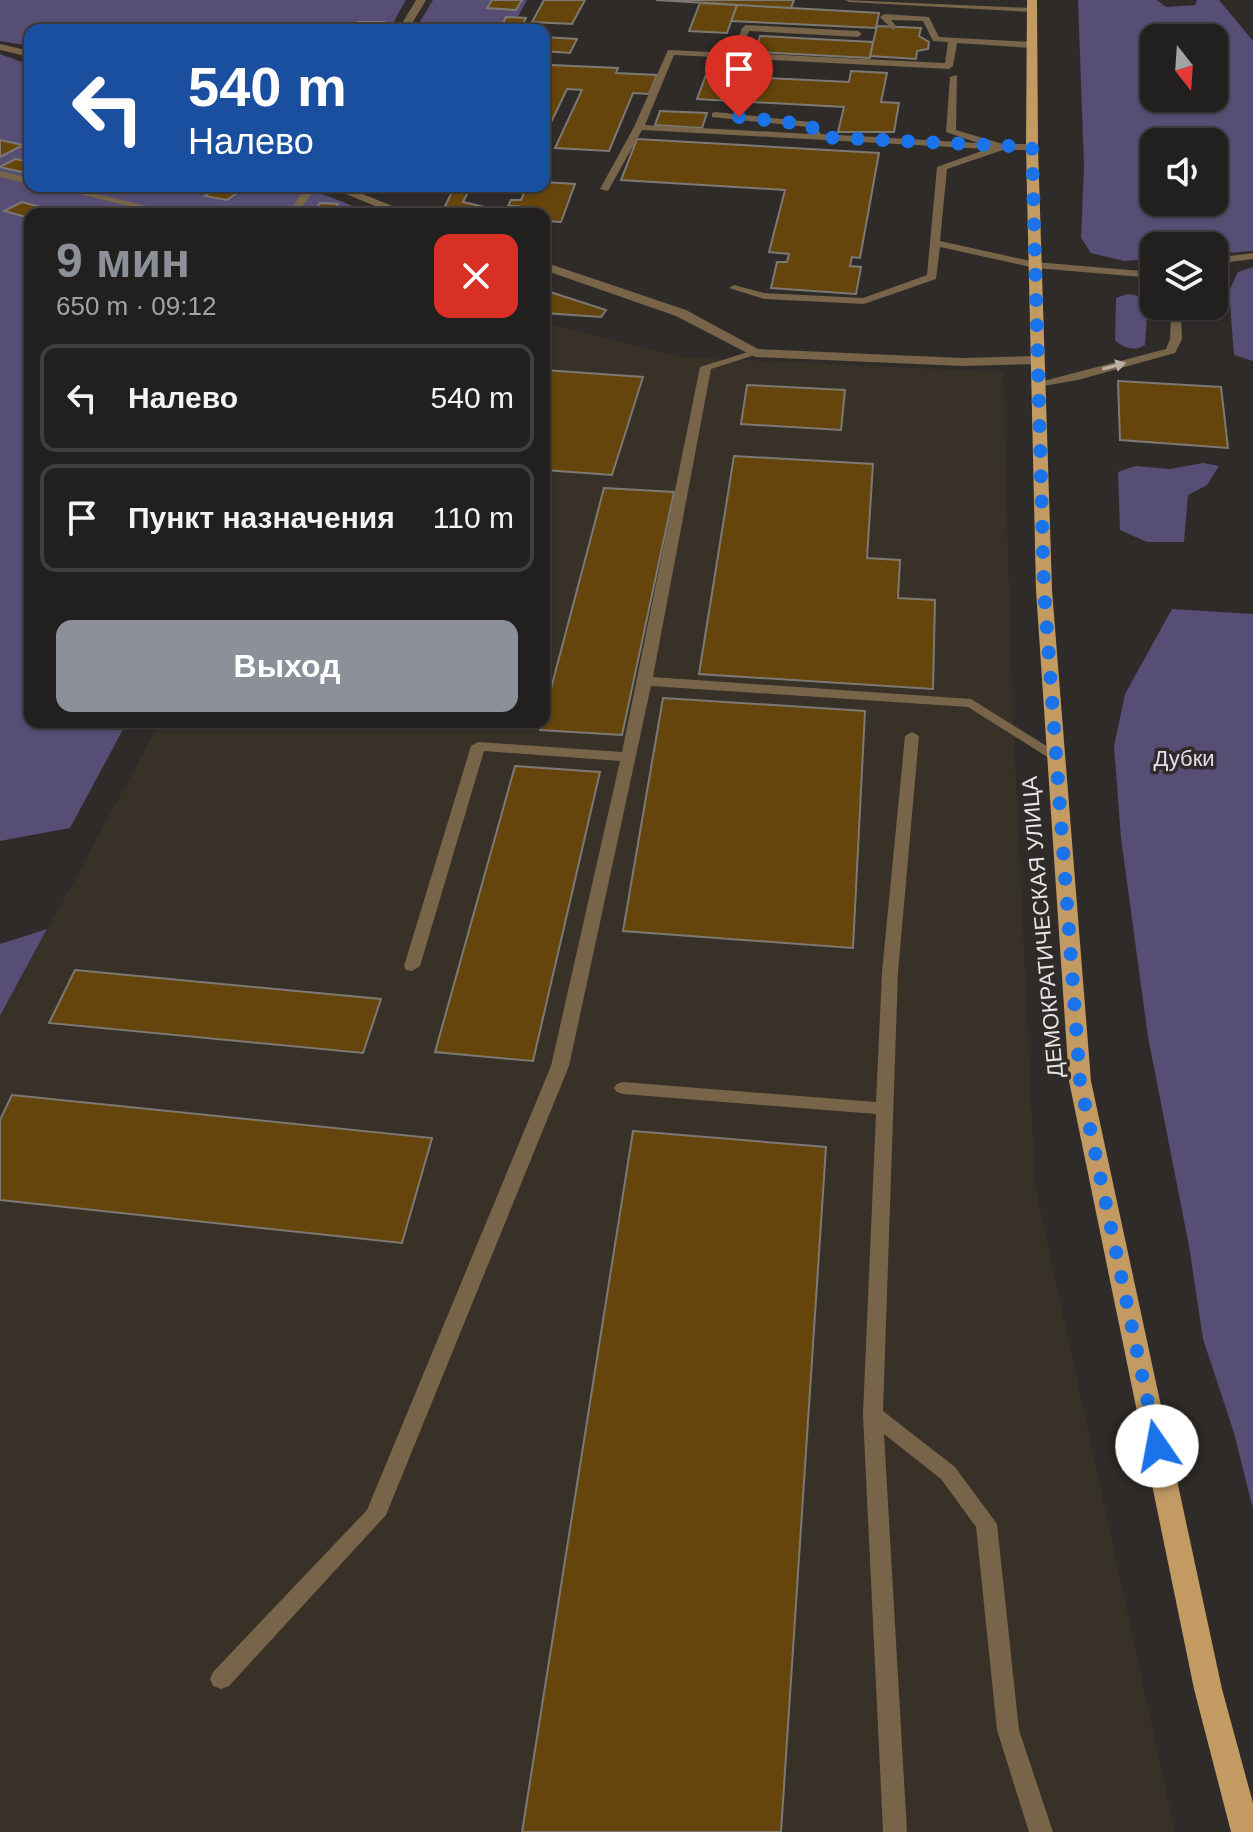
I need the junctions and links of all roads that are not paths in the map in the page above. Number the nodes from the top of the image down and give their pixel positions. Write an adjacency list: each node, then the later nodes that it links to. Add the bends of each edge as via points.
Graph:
1 (421, 0): 4 (street)
2 (849, 0): 3 (lane)
3 (1032, 5): 8 (main road, ДЕМОКРАТИЧЕСКАЯ УЛИЦА)
4 (407, 24)
5 (893, 27): 7 (lane, via 884,17 926,19 936,39)
6 (858, 34): 12 (lane, via 746,28)
7 (953, 40): 8 (lane); 13 (lane)
8 (1032, 45): 19 (main road, ДЕМОКРАТИЧЕСКАЯ УЛИЦА)
9 (0, 47): 10 (street)
10 (24, 53)
11 (916, 54): 13 (lane)
12 (736, 56): 13 (lane, via 949,66); 16 (lane, via 671,52)
13 (951, 56)
14 (954, 77): 18 (lane, via 951,132)
15 (715, 115): 17 (lane, via 811,125)
16 (639, 127): 17 (lane); 22 (lane)
17 (818, 137): 18 (lane)
18 (1002, 147): 19 (lane); 27 (lane, via 942,167)
19 (1032, 147): 30 (main road, ДЕМОКРАТИЧЕСКАЯ УЛИЦА)
20 (0, 174): 21 (lane)
21 (24, 180)
22 (605, 189)
23 (78, 192): 25 (lane)
24 (348, 192): 26 (street)
25 (148, 208)
26 (390, 208)
27 (934, 243): 30 (lane); 35 (lane, via 932,277 864,301 764,296)
28 (1253, 256): 29 (lane)
29 (1228, 259)
30 (1035, 265): 33 (lane); 38 (main road, ДЕМОКРАТИЧЕСКАЯ УЛИЦА)
31 (550, 268): 37 (street, via 681,313)
32 (1140, 270): 33 (lane)
33 (1131, 271): 34 (lane)
34 (1140, 273)
35 (734, 288)
36 (1176, 320): 39 (lane, one-way to 36, via 1171,351)
37 (755, 353): 38 (street); 40 (lane, via 706,367)
38 (1037, 360): 39 (main road, ДЕМОКРАТИЧЕСКАЯ УЛИЦА)
39 (1038, 384): 42 (main road, ДЕМОКРАТИЧЕСКАЯ УЛИЦА)
40 (645, 681): 42 (lane, via 971,703); 43 (lane)
41 (912, 736): 46 (lane, via 890,972)
42 (1054, 755): 51 (main road, ДЕМОКРАТИЧЕСКАЯ УЛИЦА, via 1080,1081 1208,1689)
43 (628, 757): 44 (lane, via 478,746); 48 (lane, via 560,1066 375,1515)
44 (412, 966)
45 (623, 1088): 46 (lane)
46 (885, 1109): 47 (lane)
47 (873, 1414): 49 (lane); 50 (lane, via 948,1473 986,1524 1008,1730)
48 (221, 1679)
49 (895, 1832)
50 (1041, 1832)
51 (1246, 1832)

